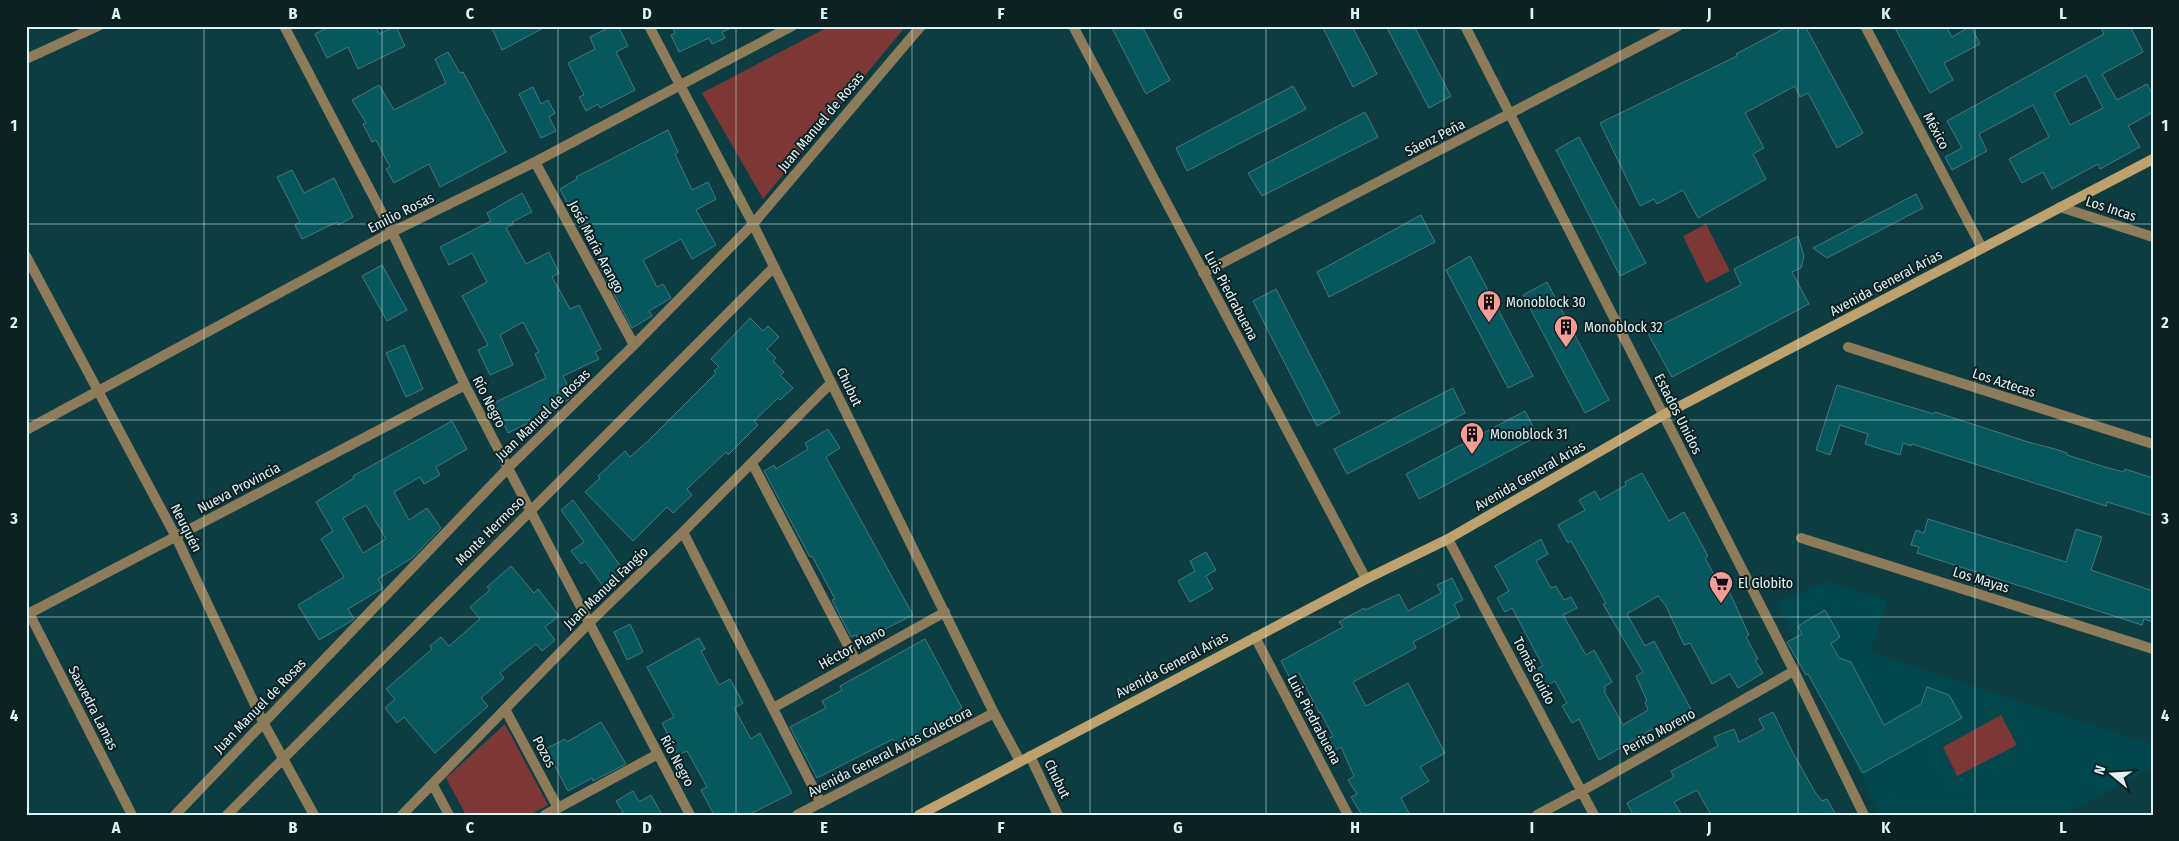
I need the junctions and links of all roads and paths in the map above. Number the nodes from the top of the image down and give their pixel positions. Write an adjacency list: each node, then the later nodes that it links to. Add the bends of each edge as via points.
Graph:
1 (98, 26): 10 (street)
2 (284, 26): 17 (street, Río Negro)
3 (649, 26): 11 (street, Chubut)
4 (792, 26): 11 (street, Emilio Rosas)
5 (921, 26): 16 (street, Juan Manuel de Rosas)
6 (1073, 26): 22 (street, Luis Piedrabuena)
7 (1465, 26): 12 (street, Estados Unidos)
8 (1678, 26): 12 (street, Sáenz Peña)
9 (1865, 26): 19 (street, México)
10 (26, 59)
11 (680, 85): 14 (street, Emilio Rosas); 16 (street, Chubut)
12 (1510, 114): 22 (street, Sáenz Peña); 28 (street, Estados Unidos)
13 (2153, 158): 15 (main road, Avenida General Arias)
14 (535, 162): 17 (street, Emilio Rosas); 23 (street, José María Arango)
15 (2060, 207): 18 (street, Los Incas); 19 (main road, Avenida General Arias)
16 (753, 224): 21 (street, Chubut); 23 (street, Juan Manuel de Rosas)
17 (392, 232): 26 (street, Río Negro); 27 (street, Emilio Rosas)
18 (2153, 237)
19 (1982, 248): 28 (main road, Avenida General Arias)
20 (26, 256): 27 (street, Neuquén)
21 (774, 267): 25 (street, Chubut); 33 (street, Monte Hermoso)
22 (1203, 273): 38 (street, Luis Piedrabuena)
23 (634, 346): 32 (street, Juan Manuel de Rosas)
24 (1848, 348): 30 (street, Los Aztecas)
25 (832, 382): 31 (street, Juan Manuel Fangio); 39 (street, Chubut)
26 (464, 384): 32 (street, Río Negro); 35 (street, Nueva Provincia)
27 (99, 392): 29 (street, Emilio Rosas); 35 (street, Neuquén)
28 (1663, 415): 37 (main road, Avenida General Arias); 45 (street, Estados Unidos)
29 (26, 430)
30 (2152, 443)
31 (752, 463): 34 (street, Juan Manuel Fangio); 44 (street)
32 (508, 468): 33 (street, Río Negro); 49 (street, Juan Manuel de Rosas)
33 (531, 510): 41 (street, Río Negro); 51 (street, Monte Hermoso)
34 (683, 532): 41 (street, Juan Manuel Fangio); 46 (street)
35 (176, 537): 40 (street, Nueva Provincia); 49 (street, Neuquén)
36 (1801, 538): 43 (street, Los Mayas)
37 (1448, 539): 38 (main road, Avenida General Arias); 54 (street, Tomás Guido)
38 (1366, 578): 42 (main road, Avenida General Arias)
39 (945, 612): 44 (street, Héctor Plano); 48 (street, Chubut)
40 (28, 614): 57 (street, Saavedra Lamas)
41 (590, 623): 47 (street, Juan Manuel Fangio); 50 (street, Río Negro)
42 (1255, 637): 52 (main road, Avenida General Arias); 68 (street, Luis Piedrabuena)
43 (2153, 648)
44 (856, 661): 46 (street, Héctor Plano)
45 (1794, 672): 54 (street, Perito Moreno); 71 (street, Estados Unidos)
46 (773, 708): 55 (street)
47 (505, 709): 53 (street, Juan Manuel Fangio); 56 (street, Pozos)
48 (994, 713): 52 (street, Chubut); 55 (street, Avenida General Arias Colectora)
49 (263, 722): 51 (street, Neuquén); 58 (street, Juan Manuel de Rosas)
50 (658, 754): 56 (street); 64 (street, Río Negro)
51 (283, 757): 59 (street, Monte Hermoso); 60 (street, Neuquén)
52 (1025, 758): 66 (main road, Avenida General Arias); 67 (street, Chubut)
53 (433, 785): 61 (street, Juan Manuel Fangio); 62 (street)
54 (1582, 791): 69 (street, Perito Moreno); 70 (street, Tomás Guido)
55 (821, 802): 65 (street, Avenida General Arias Colectora)
56 (558, 808): 63 (street)
57 (132, 815)
58 (175, 815)
59 (227, 815)
60 (314, 815)
61 (402, 815)
62 (449, 815)
63 (545, 815)
64 (690, 815)
65 (797, 815)
66 (919, 815)
67 (1058, 815)
68 (1348, 815)
69 (1536, 815)
70 (1594, 815)
71 (1864, 815)

